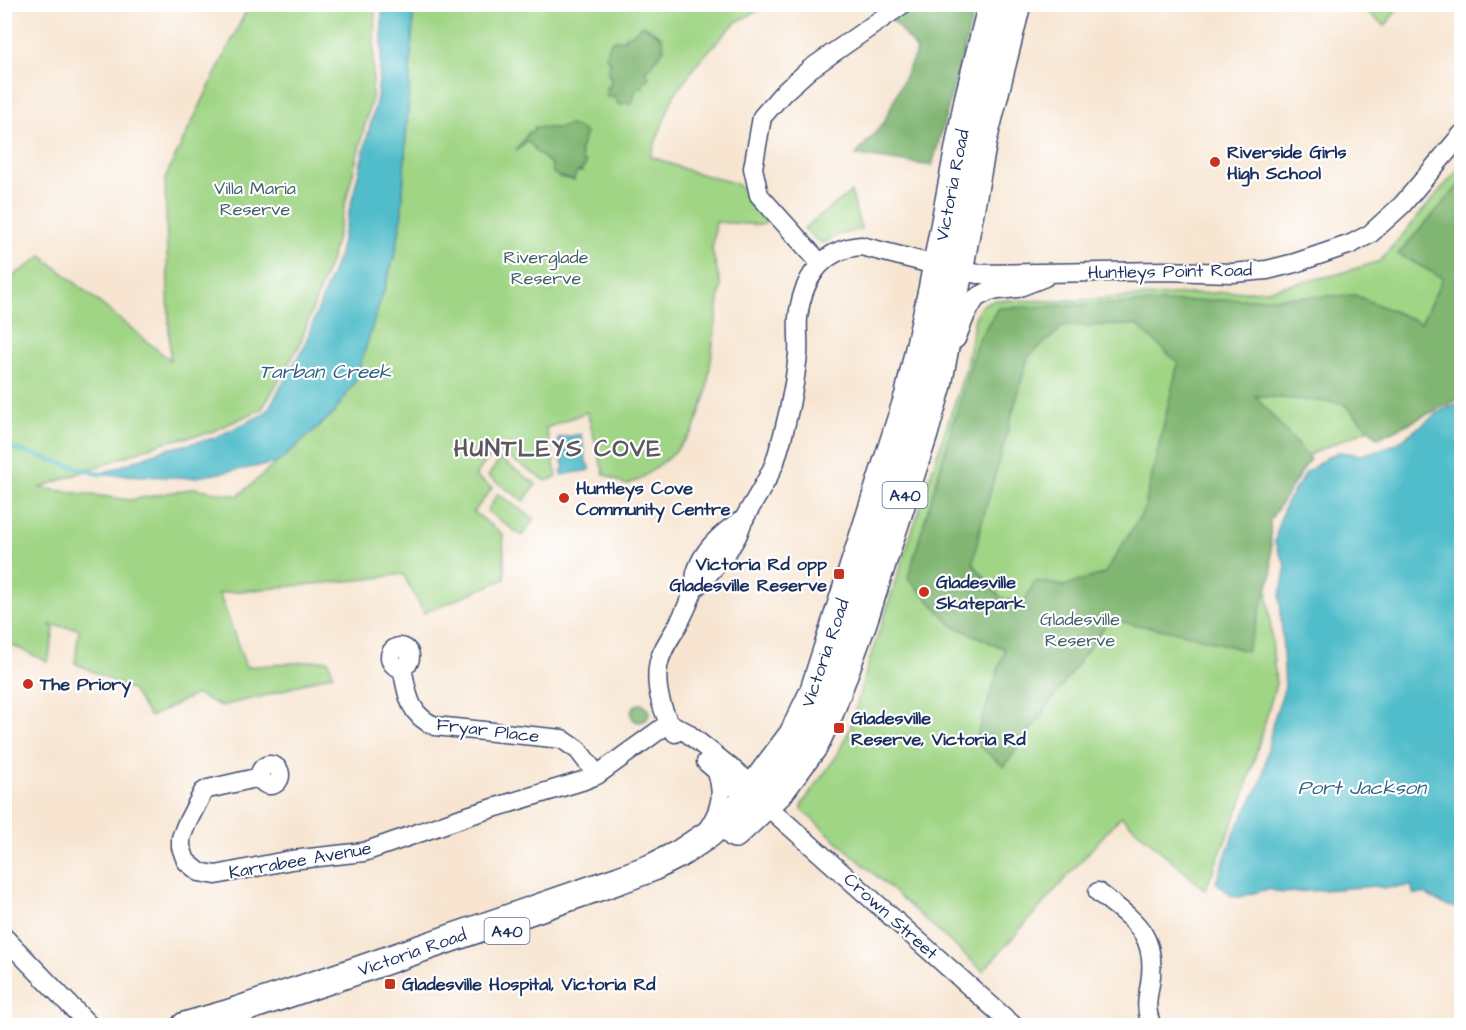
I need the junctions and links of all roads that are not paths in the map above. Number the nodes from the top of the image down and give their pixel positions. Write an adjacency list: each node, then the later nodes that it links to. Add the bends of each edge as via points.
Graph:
1 (903, 4): 5 (street, via 810,69 762,117 753,168 759,195)
2 (992, 4): 6 (highway, Victoria Road / A40, via 968,100)
3 (1017, 4): 6 (highway, Victoria Road / A40)
4 (1461, 134): 7 (street, Huntleys Point Road, via 1387,221 1370,234 1329,252 1267,270 1240,273)
5 (820, 263): 6 (street, Huntleys Point Road, via 850,247 861,246); 10 (street, Crown Street, via 802,298 798,355 774,463 736,537 694,589 658,665 660,698)
6 (948, 268): 7 (street, Huntleys Point Road, via 979,274); 8 (highway, Victoria Road / A40); 11 (highway, Victoria Road / A40, via 824,661)
7 (1055, 272): 8 (street, via 1017,288 989,291 976,298)
8 (938, 385): 15 (highway, Victoria Road / A40, via 867,611 830,712 802,763)
9 (402, 667): 13 (street, Fryar Place, via 411,706 427,723 562,739 578,750)
10 (669, 723): 12 (street, Crown Street, via 679,741); 13 (street, Karrabee Avenue)
11 (795, 729): 12 (street, via 782,749 763,763); 15 (highway, Victoria Road / A40)
12 (715, 762): 15 (street, Crown Street); 16 (street, via 721,803)
13 (597, 775): 14 (street, Karrabee Avenue, via 364,852 291,860 216,875 192,868 183,855 181,838 203,792)
14 (260, 777)
15 (757, 797): 16 (highway, Victoria Road / A40); 21 (highway, Victoria Road / A40, via 721,845 656,879); 22 (street, Crown Street)
16 (697, 843): 20 (highway, Victoria Road / A40, via 619,880)
17 (1098, 892): 23 (street, via 1142,931 1151,948 1146,1005)
18 (4, 937): 19 (street)
19 (90, 1026)
20 (184, 1026)
21 (231, 1026)
22 (1014, 1026)
23 (1152, 1026)

